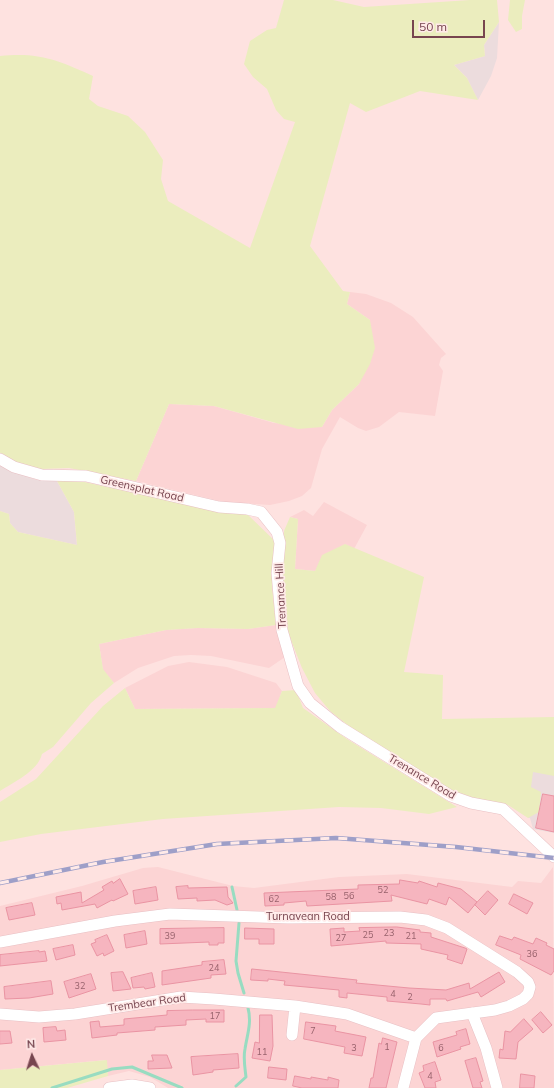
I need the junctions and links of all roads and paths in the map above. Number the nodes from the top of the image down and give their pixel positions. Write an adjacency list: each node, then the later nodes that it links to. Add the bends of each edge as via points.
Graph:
1 (0, 459): 2 (street, Greensplat Road, via 14,467 42,475 86,476 219,507 261,512)
2 (278, 532): 3 (street, Trenance Hill, via 280,543 277,573 282,630 298,686)
3 (310, 702): 4 (street, Trenance Road, via 340,727 451,796 472,803 503,808)
4 (554, 857)
5 (0, 942): 7 (street, Turnavean Road, via 115,921 170,914 288,918 400,917 426,920 447,928 517,972 528,982 528,994 523,999 502,1008)
6 (295, 1006): 8 (street, Trembear Road, via 181,997 75,1014 39,1017); 9 (street); 10 (street, Trembear Road, via 347,1014)
7 (472, 1013): 10 (street, Turnavean Road, via 436,1018); 14 (street)
8 (0, 1014)
9 (292, 1035)
10 (416, 1038): 13 (street)
11 (109, 1088): 12 (street)
12 (150, 1088)
13 (403, 1088)
14 (497, 1088)

